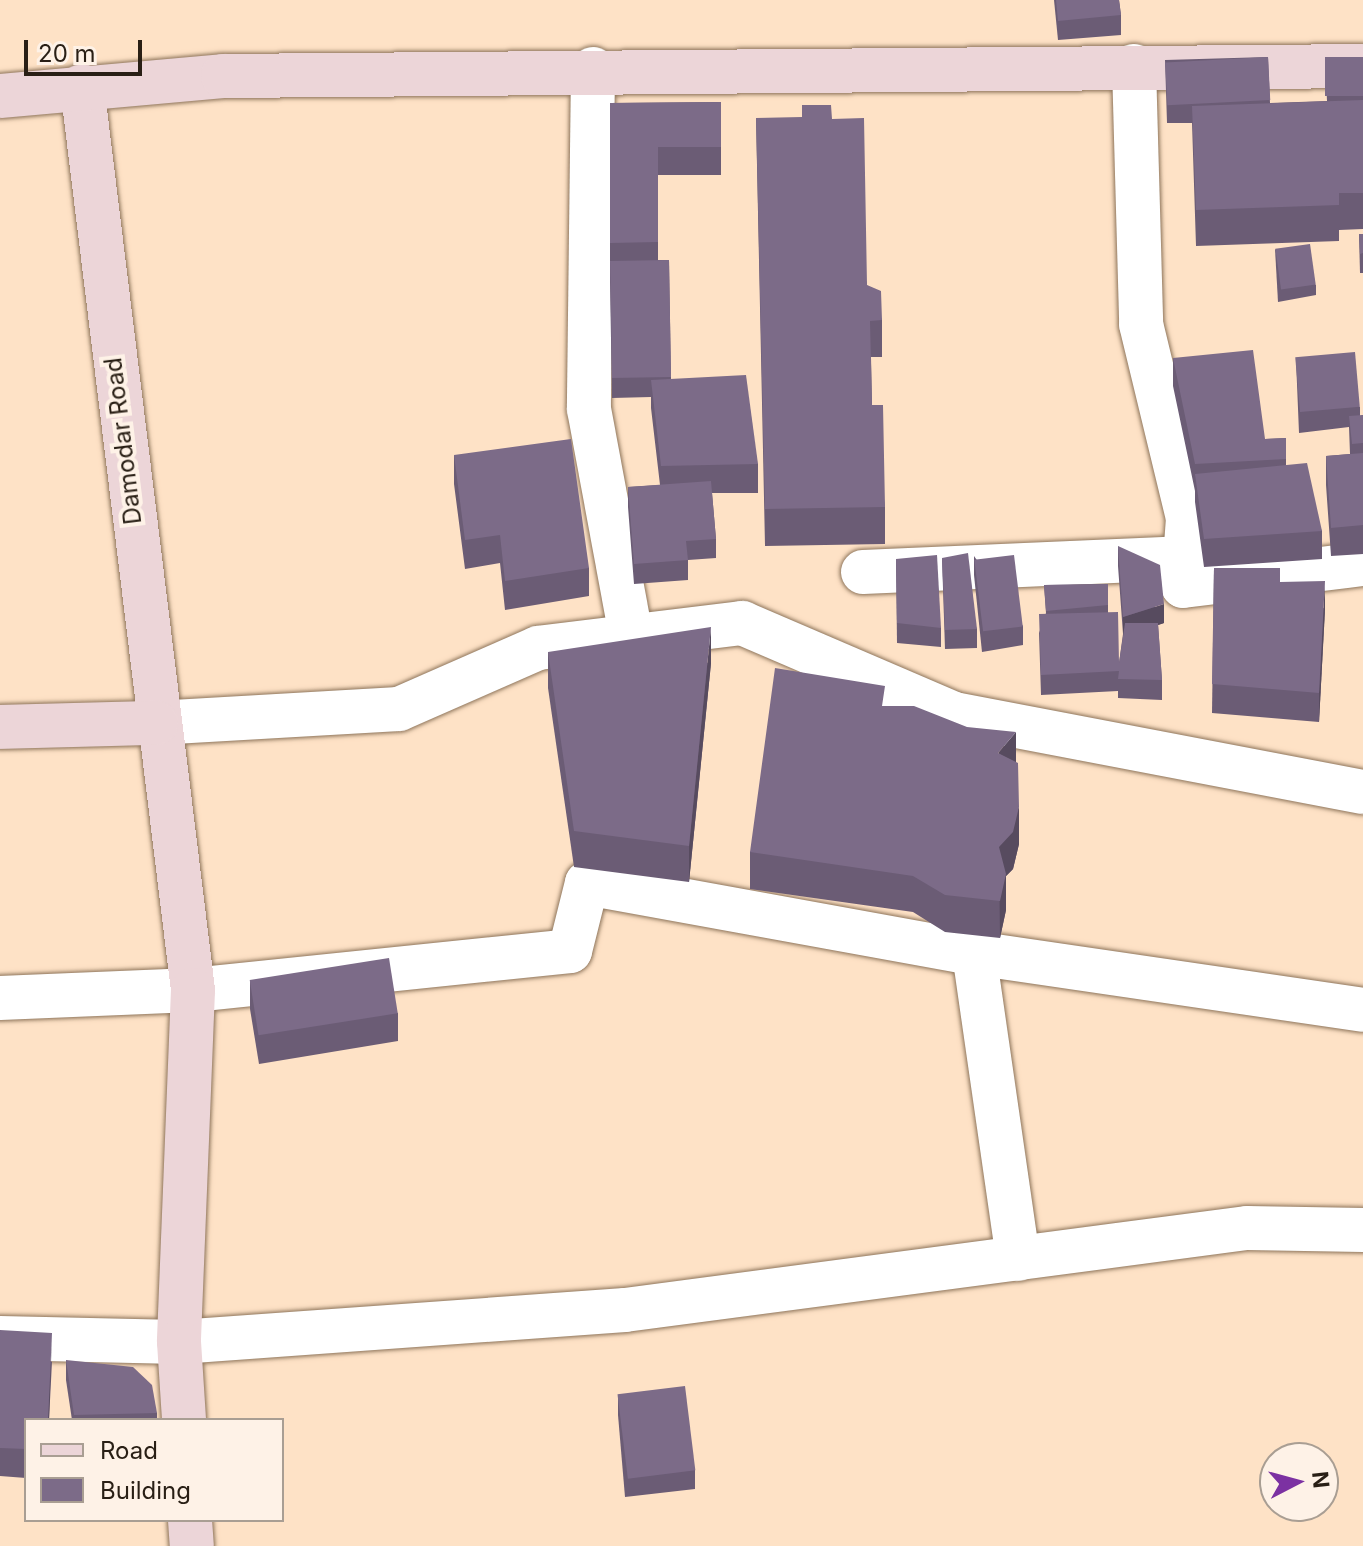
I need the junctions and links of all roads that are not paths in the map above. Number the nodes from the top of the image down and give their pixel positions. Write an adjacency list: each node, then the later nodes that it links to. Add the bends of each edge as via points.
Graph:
1 (1134, 66): 2 (street); 3 (street); 6 (street, via 1141,324 1188,518)
2 (1363, 66)
3 (593, 69): 4 (street); 9 (street, via 589,409)
4 (82, 86): 5 (street); 10 (street, Damodar Road)
5 (0, 96)
6 (1187, 558): 7 (street, via 1183,586); 8 (street)
7 (1363, 564)
8 (863, 572)
9 (630, 631): 10 (street, via 538,648 399,709); 12 (street, via 742,623 954,714)
10 (156, 723): 11 (street); 14 (street, Damodar Road)
11 (0, 727)
12 (1363, 792)
13 (974, 953): 14 (street, via 587,883 570,951); 16 (street); 18 (street)
14 (193, 990): 15 (street); 20 (street, Damodar Road)
15 (0, 998)
16 (1363, 1010)
17 (1363, 1230): 18 (street, via 1247,1228)
18 (1018, 1259): 20 (street, via 625,1310)
19 (0, 1338): 20 (street)
20 (179, 1342): 21 (street, Damodar Road)
21 (184, 1418)
22 (190, 1522): 23 (street)
23 (192, 1546)

